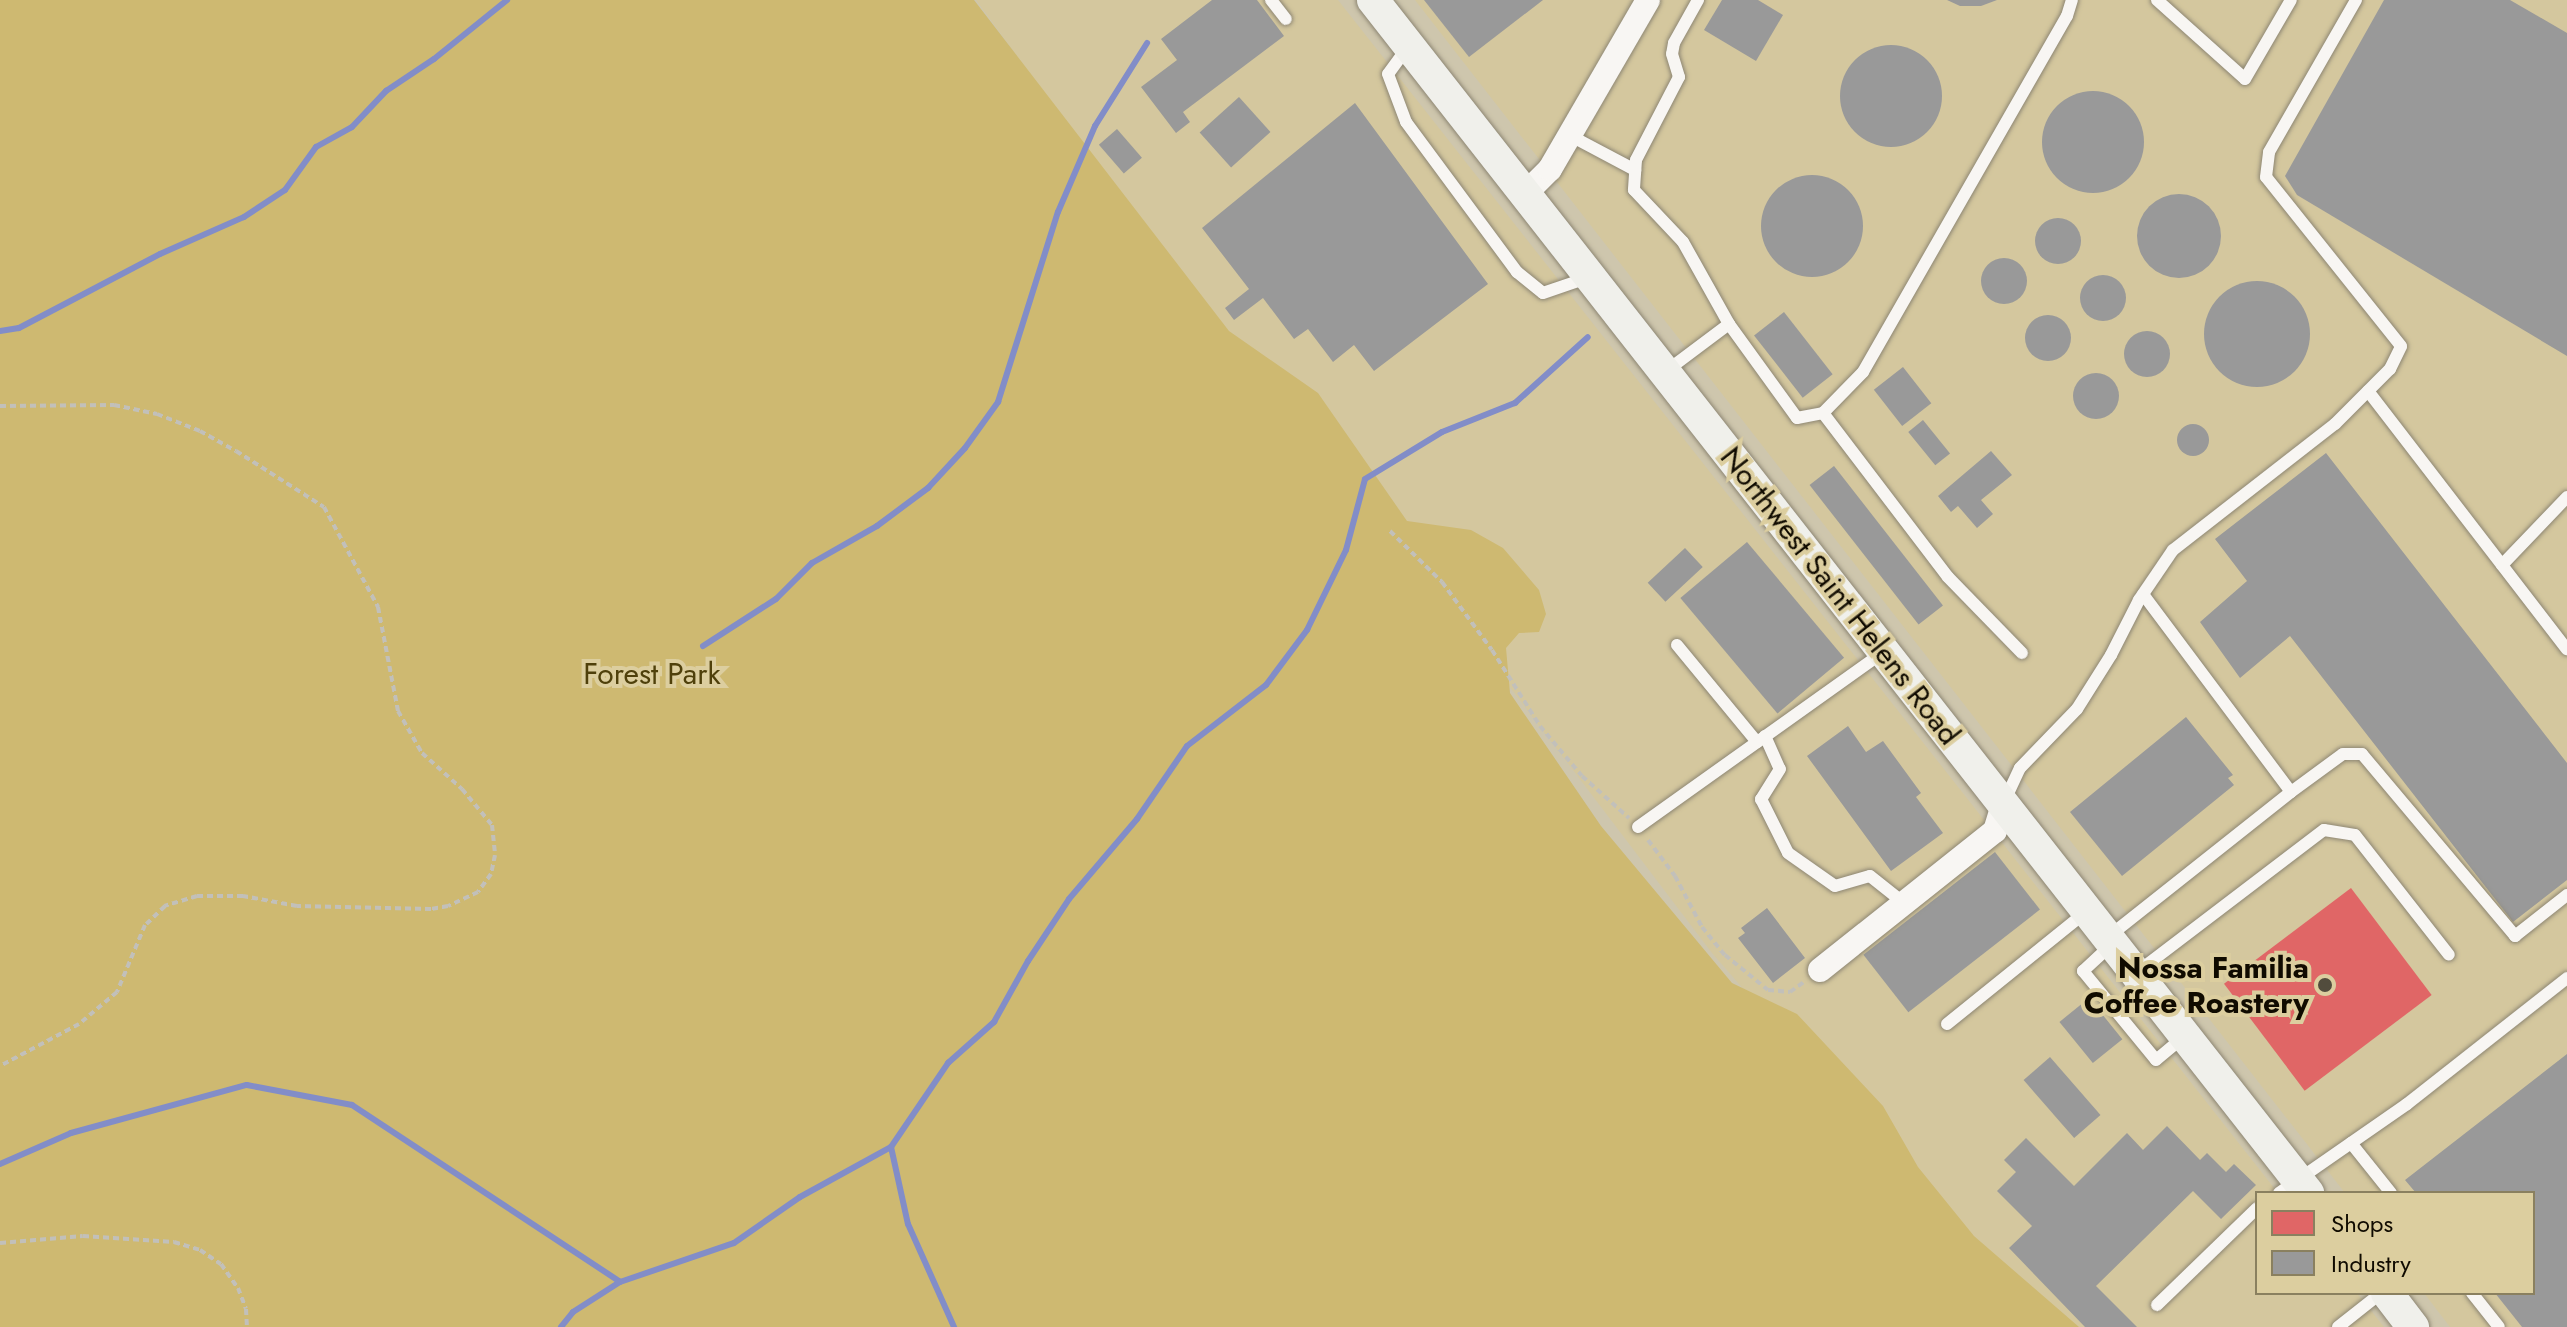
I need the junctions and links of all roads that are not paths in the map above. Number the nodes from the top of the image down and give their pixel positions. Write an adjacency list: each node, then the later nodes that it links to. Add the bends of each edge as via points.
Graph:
1 (1271, 0): 9 (lane)
2 (1373, 0): 10 (main road, Northwest Saint Helens Road)
3 (1648, 0): 11 (street)
4 (1698, 0): 12 (lane, via 1674,43 1679,77)
5 (2072, 0): 18 (lane, via 1863,372)
6 (2157, 0): 7 (lane, via 2245,79)
7 (2291, 0)
8 (2356, 0): 17 (lane, via 2269,152 2266,177 2401,346 2390,369)
9 (1286, 19)
10 (1408, 45): 13 (main road, Northwest Saint Helens Road); 14 (lane, via 1388,74 1406,122 1517,272 1543,293)
11 (1569, 135): 12 (lane); 13 (street, via 1550,169)
12 (1635, 170): 15 (lane, via 1634,190 1683,242)
13 (1525, 194): 14 (main road, Northwest Saint Helens Road)
14 (1591, 277): 16 (main road, Northwest Saint Helens Road)
15 (1729, 324): 16 (lane); 18 (lane, via 1797,418)
16 (1665, 372): 24 (main road, Northwest Saint Helens Road)
17 (2368, 391): 20 (lane); 21 (lane, via 2335,424 2173,550)
18 (1823, 413): 25 (lane, via 1948,577)
19 (2567, 497): 20 (lane)
20 (2502, 565): 23 (lane)
21 (2143, 594): 27 (lane); 28 (lane, via 2077,709 2020,768)
22 (1677, 645): 26 (lane)
23 (2567, 649)
24 (1884, 651): 26 (lane); 28 (main road, Northwest Saint Helens Road)
25 (2022, 653)
26 (1761, 739): 29 (lane); 31 (lane, via 1780,769 1761,799 1788,853 1835,886 1870,876)
27 (2291, 792): 30 (lane, via 2343,754 2362,754 2515,936); 33 (lane)
28 (2003, 804): 31 (street, via 1995,831); 32 (main road, Northwest Saint Helens Road)
29 (1638, 827)
30 (2567, 895)
31 (1904, 903): 35 (street)
32 (2087, 911): 33 (main road, Northwest Saint Helens Road); 38 (lane)
33 (2110, 940): 36 (main road, Northwest Saint Helens Road); 39 (lane, via 2083,971 2156,1060)
34 (2449, 955): 36 (lane, via 2355,835 2324,830)
35 (1820, 970)
36 (2136, 973): 39 (main road, Northwest Saint Helens Road)
37 (2567, 978): 40 (lane)
38 (1947, 1024)
39 (2185, 1036): 41 (main road, Northwest Saint Helens Road)
40 (2351, 1143): 41 (lane); 42 (lane)
41 (2295, 1189)
42 (2389, 1191)
43 (2255, 1210): 47 (lane)
44 (2381, 1295): 48 (lane)
45 (2386, 1295): 49 (main road)
46 (2474, 1295): 50 (lane)
47 (2157, 1305)
48 (2338, 1327)
49 (2413, 1327)
50 (2499, 1327)

